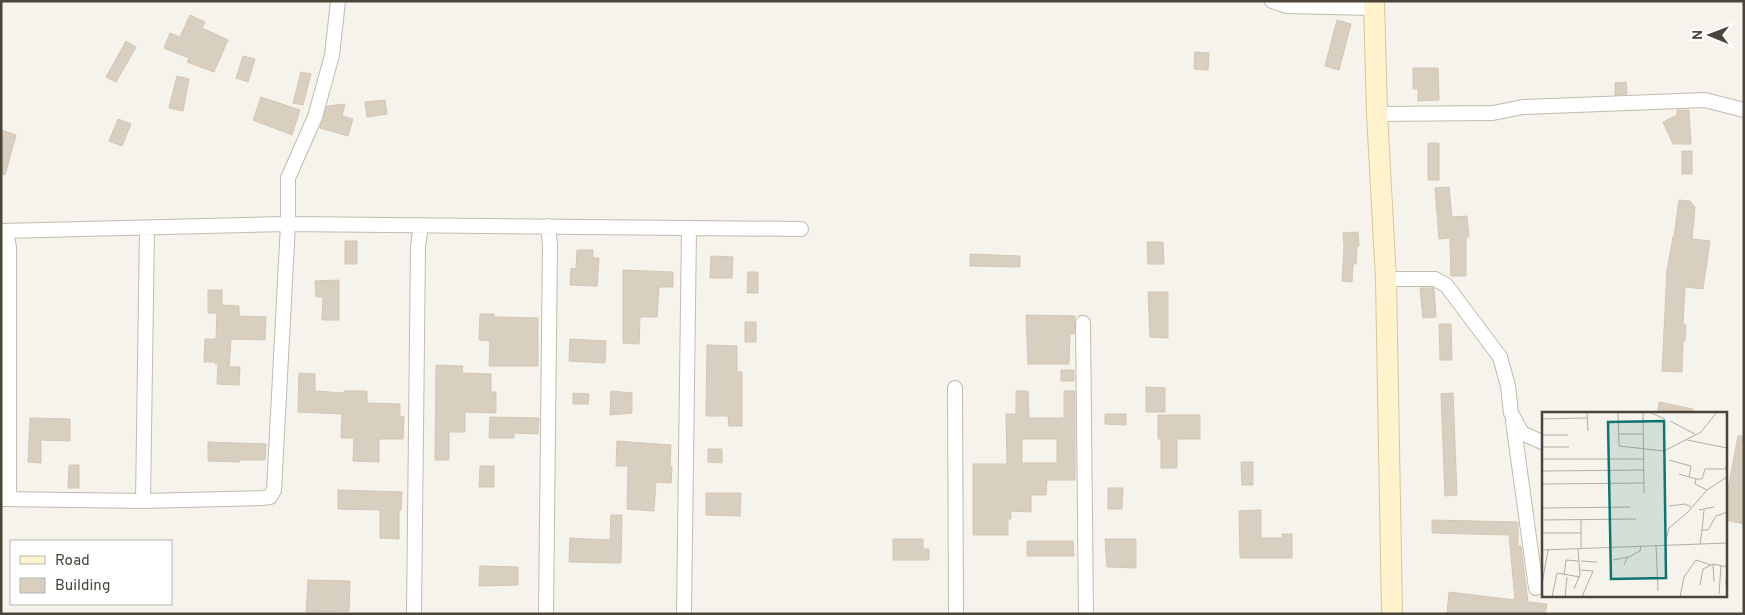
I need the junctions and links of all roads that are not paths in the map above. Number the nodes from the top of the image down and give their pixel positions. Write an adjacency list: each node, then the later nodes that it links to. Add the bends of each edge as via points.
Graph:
1 (338, 1): 6 (street, via 332,55 315,117 288,178)
2 (1272, 1): 3 (street, via 1286,6)
3 (1374, 5): 5 (main road)
4 (1744, 110): 5 (street, via 1705,100 1523,107 1493,113)
5 (1377, 114): 13 (main road)
6 (288, 224): 7 (street); 9 (street); 19 (street, via 274,490 270,497 262,498)
7 (421, 225): 8 (street); 21 (street, via 418,246)
8 (548, 226): 10 (street); 22 (street)
9 (147, 228): 12 (street); 19 (street)
10 (689, 228): 11 (street); 23 (street)
11 (801, 229)
12 (4, 231): 18 (street, via 9,248)
13 (1386, 279): 16 (street, via 1435,279 1446,285 1500,357); 26 (main road)
14 (1084, 323): 25 (street)
15 (955, 388): 24 (street)
16 (1511, 413): 17 (street, via 1522,432); 20 (street)
17 (1542, 442)
18 (5, 499): 19 (street)
19 (143, 501)
20 (1536, 588)
21 (414, 614)
22 (546, 614)
23 (684, 614)
24 (956, 614)
25 (1086, 614)
26 (1392, 614)

